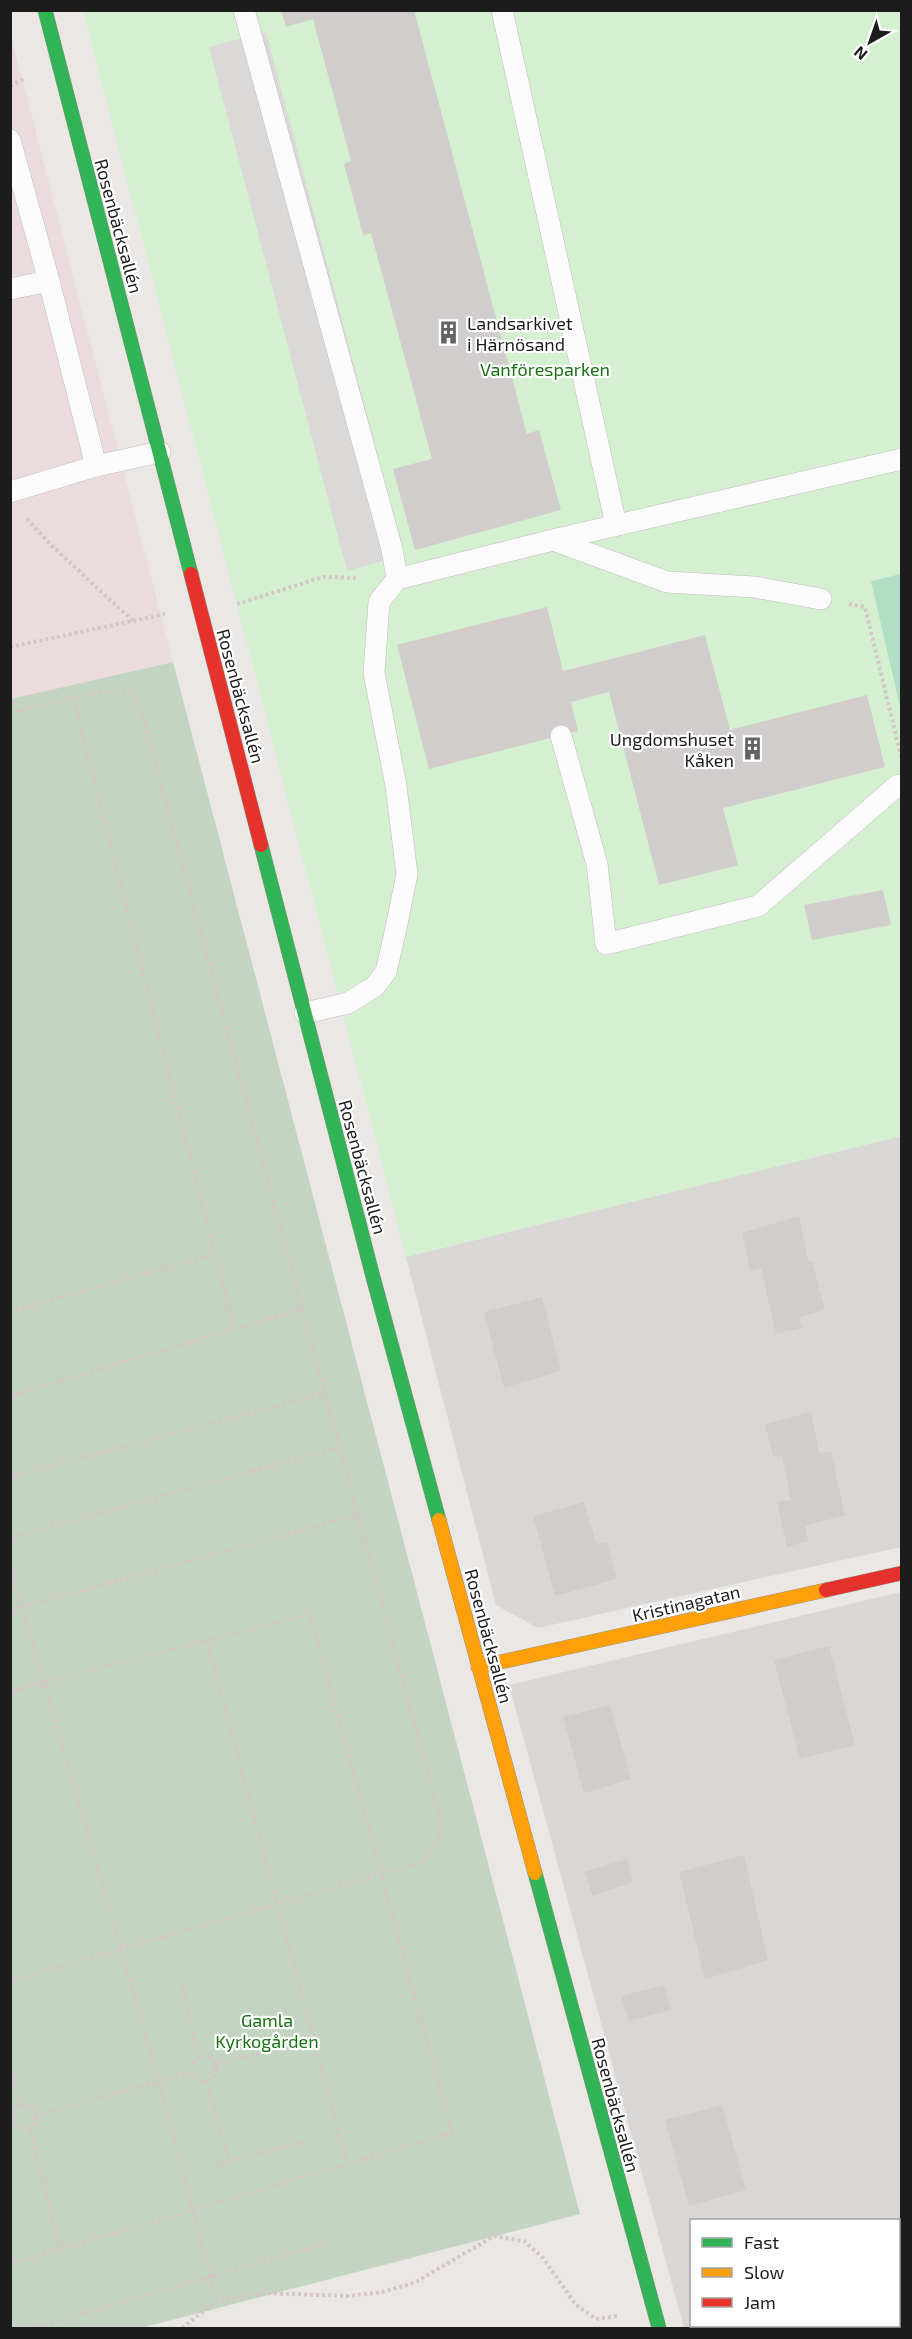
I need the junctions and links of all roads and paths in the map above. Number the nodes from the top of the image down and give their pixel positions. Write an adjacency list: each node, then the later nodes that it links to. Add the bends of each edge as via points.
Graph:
1 (45, 10): 7 (street, Rosenbäcksallén)
2 (244, 10): 14 (lane)
3 (502, 10): 12 (lane)
4 (10, 140): 5 (lane)
5 (49, 281): 6 (lane); 9 (lane)
6 (10, 289)
7 (160, 452): 9 (lane); 25 (street, Rosenbäcksallén)
8 (902, 459): 12 (lane)
9 (96, 466): 10 (lane)
10 (10, 492)
11 (24, 516): 18 (path)
12 (616, 525): 13 (lane)
13 (553, 540): 14 (lane); 15 (lane, via 667,582 754,587)
14 (398, 579): 16 (path, via 323,577); 25 (lane, via 379,602 374,674 396,786 407,874 396,928 386,972 374,987 348,1003)
15 (821, 599): 23 (path, via 865,607)
16 (238, 604)
17 (161, 615): 18 (path)
18 (134, 621): 19 (path)
19 (10, 648)
20 (73, 698): 21 (path); 26 (path); 27 (path, via 109,690 132,695 141,711)
21 (10, 712)
22 (561, 736): 24 (lane, via 597,864 606,944 758,906)
23 (902, 757)
24 (898, 785)
25 (305, 1013): 41 (street, Rosenbäcksallén)
26 (215, 1254): 28 (path); 29 (path)
27 (303, 1309): 29 (path); 30 (path)
28 (10, 1312)
29 (234, 1328): 31 (path)
30 (325, 1393): 32 (path); 33 (path)
31 (10, 1396)
32 (340, 1447): 34 (path); 35 (path)
33 (10, 1477)
34 (358, 1515): 38 (path); 44 (path, via 440,1818 435,1850 423,1862)
35 (10, 1538)
36 (10, 1564): 38 (path)
37 (902, 1573): 41 (street, Kristinagatan)
38 (22, 1607): 39 (path); 42 (path)
39 (10, 1610)
40 (207, 1641): 42 (path); 44 (path, via 310,1614); 45 (path)
41 (478, 1668): 70 (street, Rosenbäcksallén)
42 (43, 1683): 43 (path); 46 (path)
43 (10, 1691)
44 (381, 1875): 45 (path); 62 (path, via 452,2133)
45 (278, 1905): 46 (path); 62 (path)
46 (121, 1950): 47 (path); 54 (path)
47 (10, 1981)
48 (182, 1985): 50 (path)
49 (278, 2048): 51 (path)
50 (199, 2057): 51 (path, via 211,2058); 53 (path)
51 (216, 2065): 55 (path, via 213,2077)
52 (10, 2068): 56 (path)
53 (192, 2072): 54 (path); 55 (path, via 195,2078)
54 (159, 2081): 57 (path); 64 (path)
55 (206, 2081): 61 (path)
56 (21, 2105): 57 (path, via 33,2108); 58 (path, via 14,2110)
57 (37, 2115): 59 (path)
58 (12, 2122): 59 (path, via 18,2128)
59 (30, 2129): 66 (path)
60 (308, 2140): 61 (path)
61 (229, 2162): 63 (path)
62 (347, 2164): 64 (path)
63 (215, 2166)
64 (194, 2209): 66 (path); 68 (path)
65 (331, 2242): 68 (path)
66 (60, 2249): 67 (path)
67 (10, 2264)
68 (212, 2276): 69 (path); 71 (path)
69 (217, 2301): 70 (path, via 262,2293 348,2296 382,2292 414,2283 494,2236 524,2241 543,2258 576,2305 596,2319); 72 (path)
70 (654, 2310): 73 (street, Rosenbäcksallén)
71 (33, 2328)
72 (182, 2328)
73 (658, 2328)

